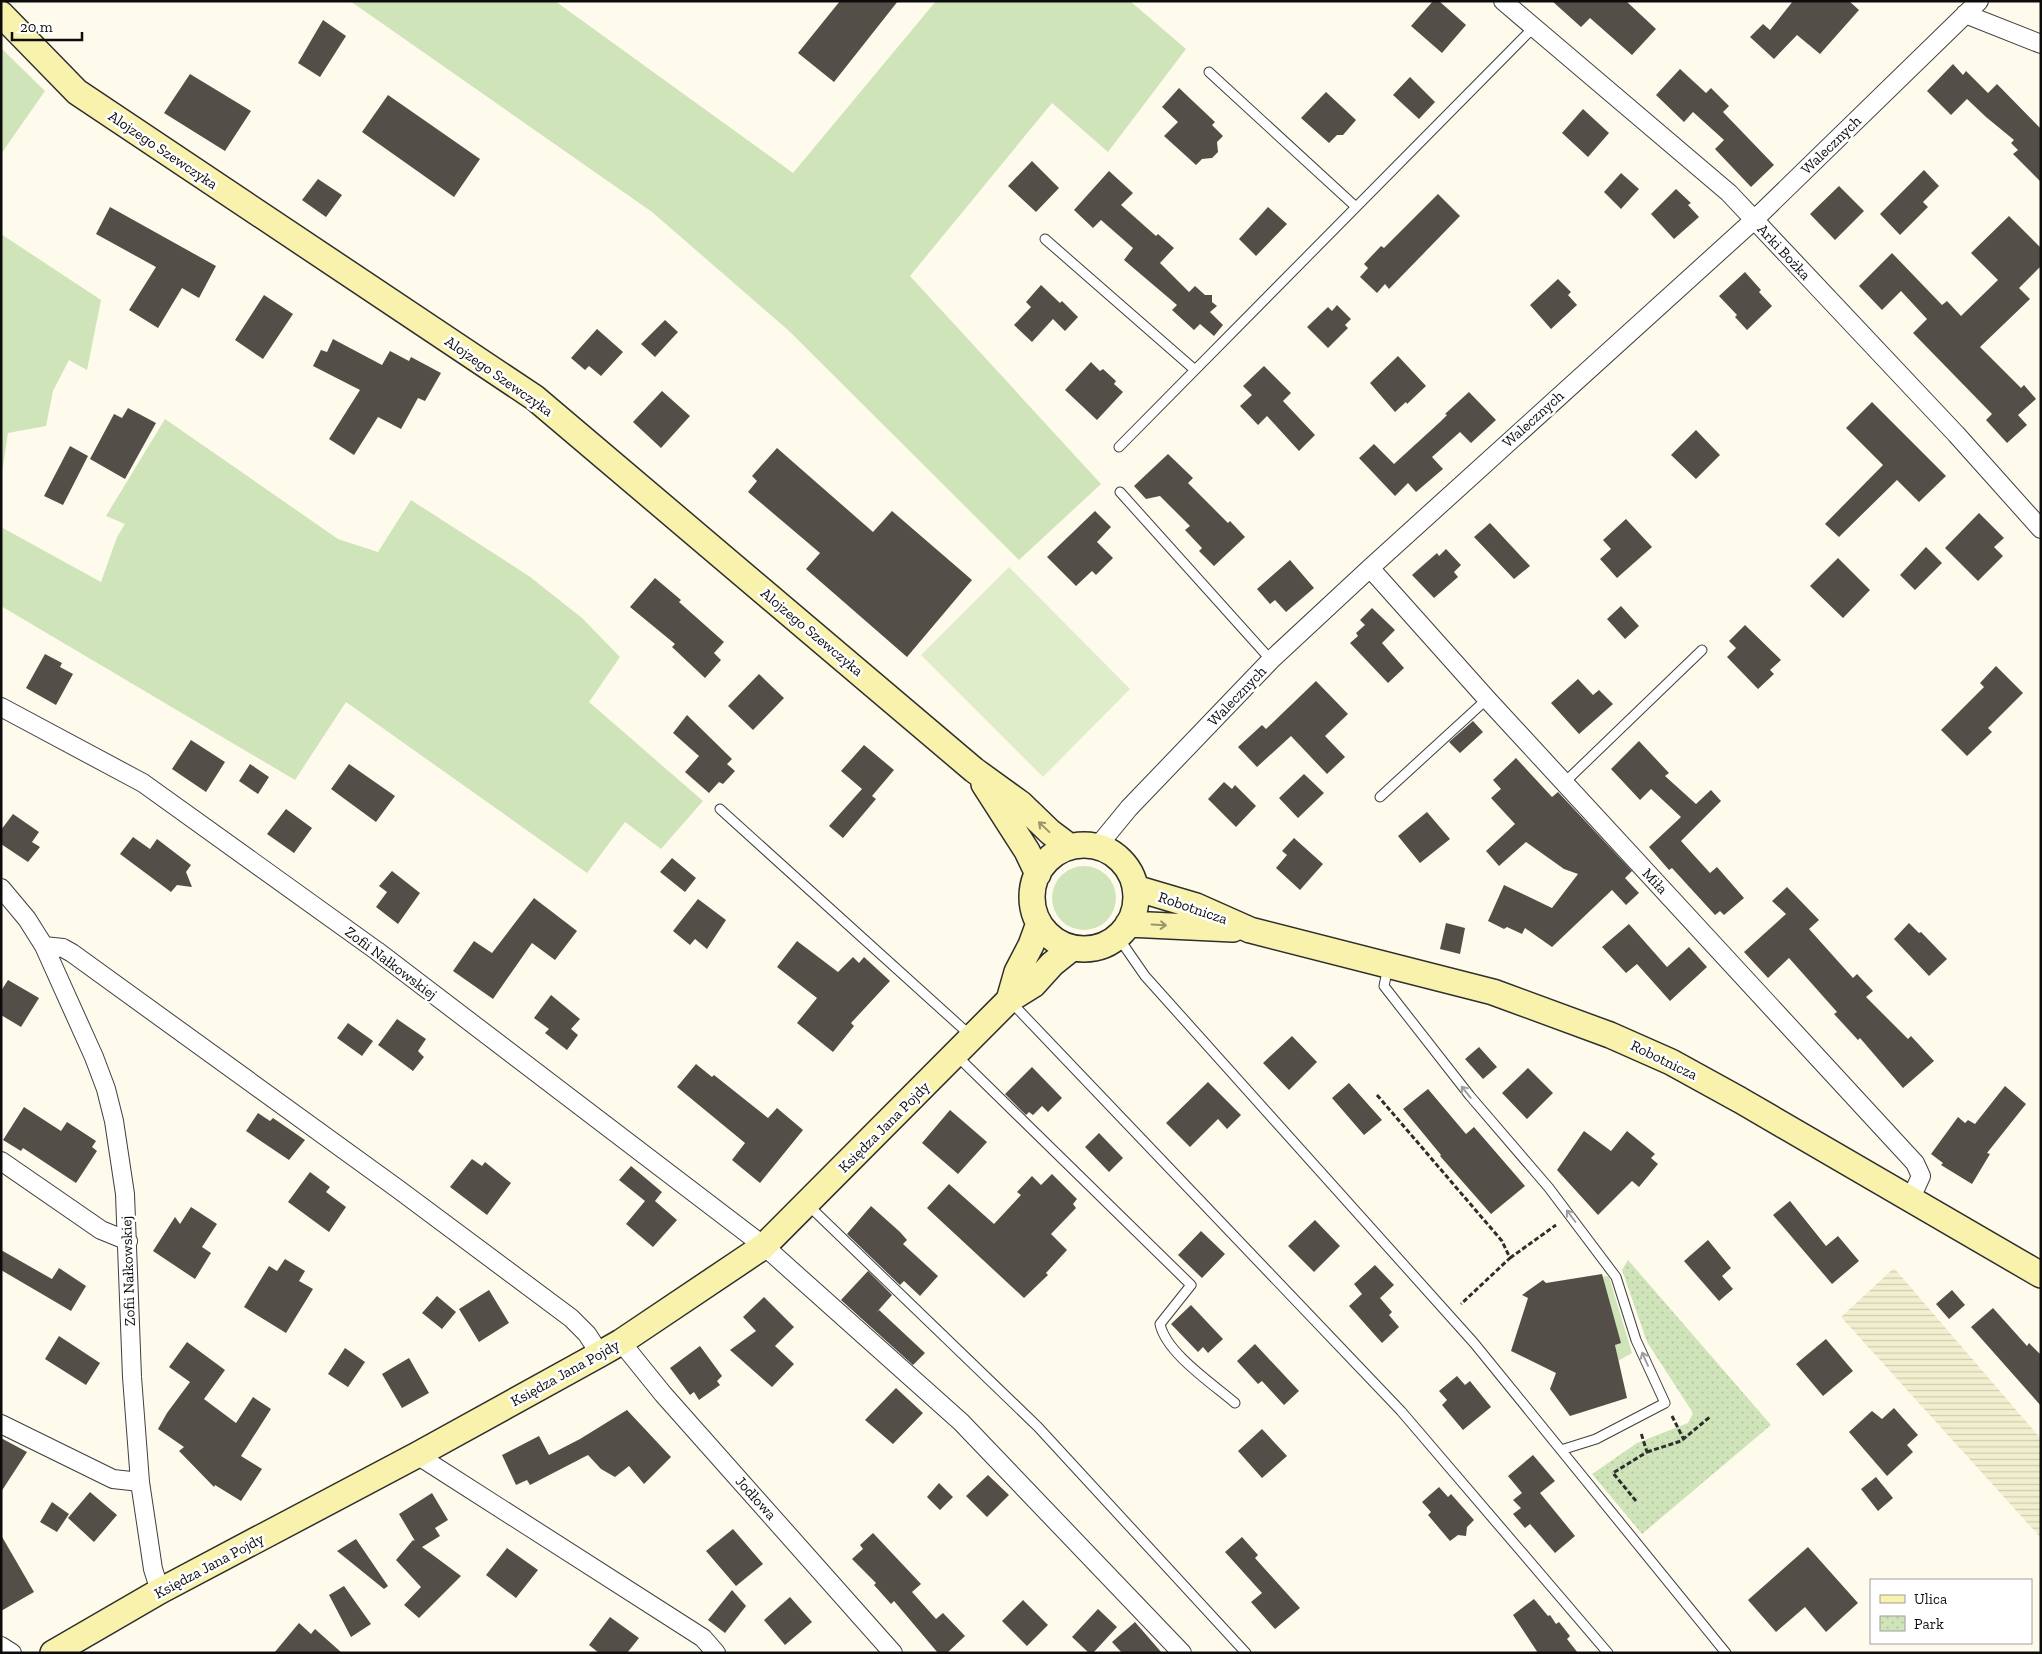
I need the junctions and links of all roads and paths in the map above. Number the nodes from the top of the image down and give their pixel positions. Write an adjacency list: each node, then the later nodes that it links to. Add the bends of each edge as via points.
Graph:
1 (1503, 1): 5 (street, Arki Bożka)
2 (1978, 1): 4 (street, Walecznych)
3 (1, 14): 20 (street, Alojzego Szewczyka, via 77,92 535,398)
4 (1965, 14): 6 (street); 9 (street, Walecznych)
5 (1534, 28): 8 (lane); 9 (street, Arki Bożka, via 1729,193)
6 (2041, 44)
7 (1209, 72): 8 (lane)
8 (1356, 207): 11 (lane)
9 (1754, 220): 14 (street, Arki Bożka); 15 (street, Walecznych)
10 (1045, 239): 11 (lane)
11 (1195, 370): 12 (lane)
12 (1119, 447)
13 (1120, 492): 17 (lane)
14 (2041, 529)
15 (1370, 568): 17 (street, Walecznych); 18 (street, Miła)
16 (1702, 650): 21 (lane)
17 (1272, 660): 25 (street, Walecznych, via 1129,808)
18 (1487, 699): 21 (street, Miła); 22 (lane)
19 (1, 707): 43 (street, Zofii Nałkowskiej, via 143,783 377,951)
20 (974, 770): 24 (street, Alojzego Szewczyka, one-way to 20, via 1021,804); 26 (street, Alojzego Szewczyka, via 1020,839)
21 (1564, 783): 39 (street, Miła, via 1915,1163 1921,1176)
22 (1380, 797)
23 (720, 809): 36 (lane)
24 (1070, 847): 25 (street); 26 (street, via 1055,854)
25 (1097, 847): 28 (street, via 1122,862)
26 (1038, 874): 29 (street, via 1032,899)
27 (1, 888): 32 (street, Zofii Nałkowskiej)
28 (1135, 888): 30 (street, Robotnicza, via 1196,906); 31 (street, via 1135,906)
29 (1039, 923): 33 (street, via 1053,938); 35 (street, Księdza Jana Pojdy, via 1017,972)
30 (1250, 930): 31 (street, Robotnicza, one-way to 30); 34 (street, Robotnicza)
31 (1123, 931): 33 (street, via 1096,948); 46 (lane, via 1145,976)
32 (44, 946): 42 (street, Zofii Nałkowskiej, via 81,1025 106,1089 122,1165); 48 (street, via 72,953 398,1188 571,1318)
33 (1072, 948): 35 (street, Księdza Jana Pojdy, via 1033,984)
34 (1388, 964): 39 (street, Robotnicza, via 1517,1000 1634,1045 1688,1071); 41 (lane, one-way to 34, via 1384,986)
35 (1009, 1000): 36 (street, Księdza Jana Pojdy); 68 (lane, via 1401,1410)
36 (964, 1046): 40 (street, Księdza Jana Pojdy); 49 (lane, via 1191,1285 1160,1324 1162,1334 1172,1348)
37 (1377, 1095): 44 (path, via 1502,1241)
38 (1, 1161): 42 (street, via 100,1230)
39 (1911, 1198): 45 (street, Robotnicza)
40 (806, 1204): 43 (street, Księdza Jana Pojdy); 67 (lane, via 1038,1427)
41 (1569, 1215): 44 (path); 50 (lane, one-way to 41, via 1636,1340 1616,1277)
42 (128, 1241): 58 (street, Zofii Nałkowskiej, via 132,1376)
43 (764, 1246): 47 (street, Księdza Jana Pojdy); 66 (street, Zofii Nałkowskiej, via 962,1422)
44 (1510, 1258): 46 (path)
45 (2041, 1275)
46 (1449, 1315): 55 (lane)
47 (621, 1342): 48 (street, Księdza Jana Pojdy); 65 (street, Jodłowa, via 663,1394)
48 (600, 1354): 57 (street, Księdza Jana Pojdy)
49 (1235, 1403)
50 (1665, 1403): 52 (lane); 54 (path)
51 (1711, 1416): 54 (path)
52 (1635, 1419): 55 (lane, via 1596,1439); 56 (path)
53 (1, 1424): 58 (street, via 113,1479)
54 (1684, 1440): 56 (path)
55 (1561, 1450): 69 (lane)
56 (1647, 1452): 59 (path, via 1613,1473)
57 (417, 1455): 60 (street, Księdza Jana Pojdy); 64 (street, via 703,1638)
58 (140, 1482): 60 (street, Zofii Nałkowskiej, via 153,1569)
59 (1636, 1501)
60 (160, 1592): 63 (street, Księdza Jana Pojdy)
61 (1, 1646): 62 (street)
62 (12, 1653)
63 (53, 1653)
64 (716, 1653)
65 (893, 1653)
66 (1182, 1653)
67 (1246, 1653)
68 (1608, 1653)
69 (1726, 1653)

